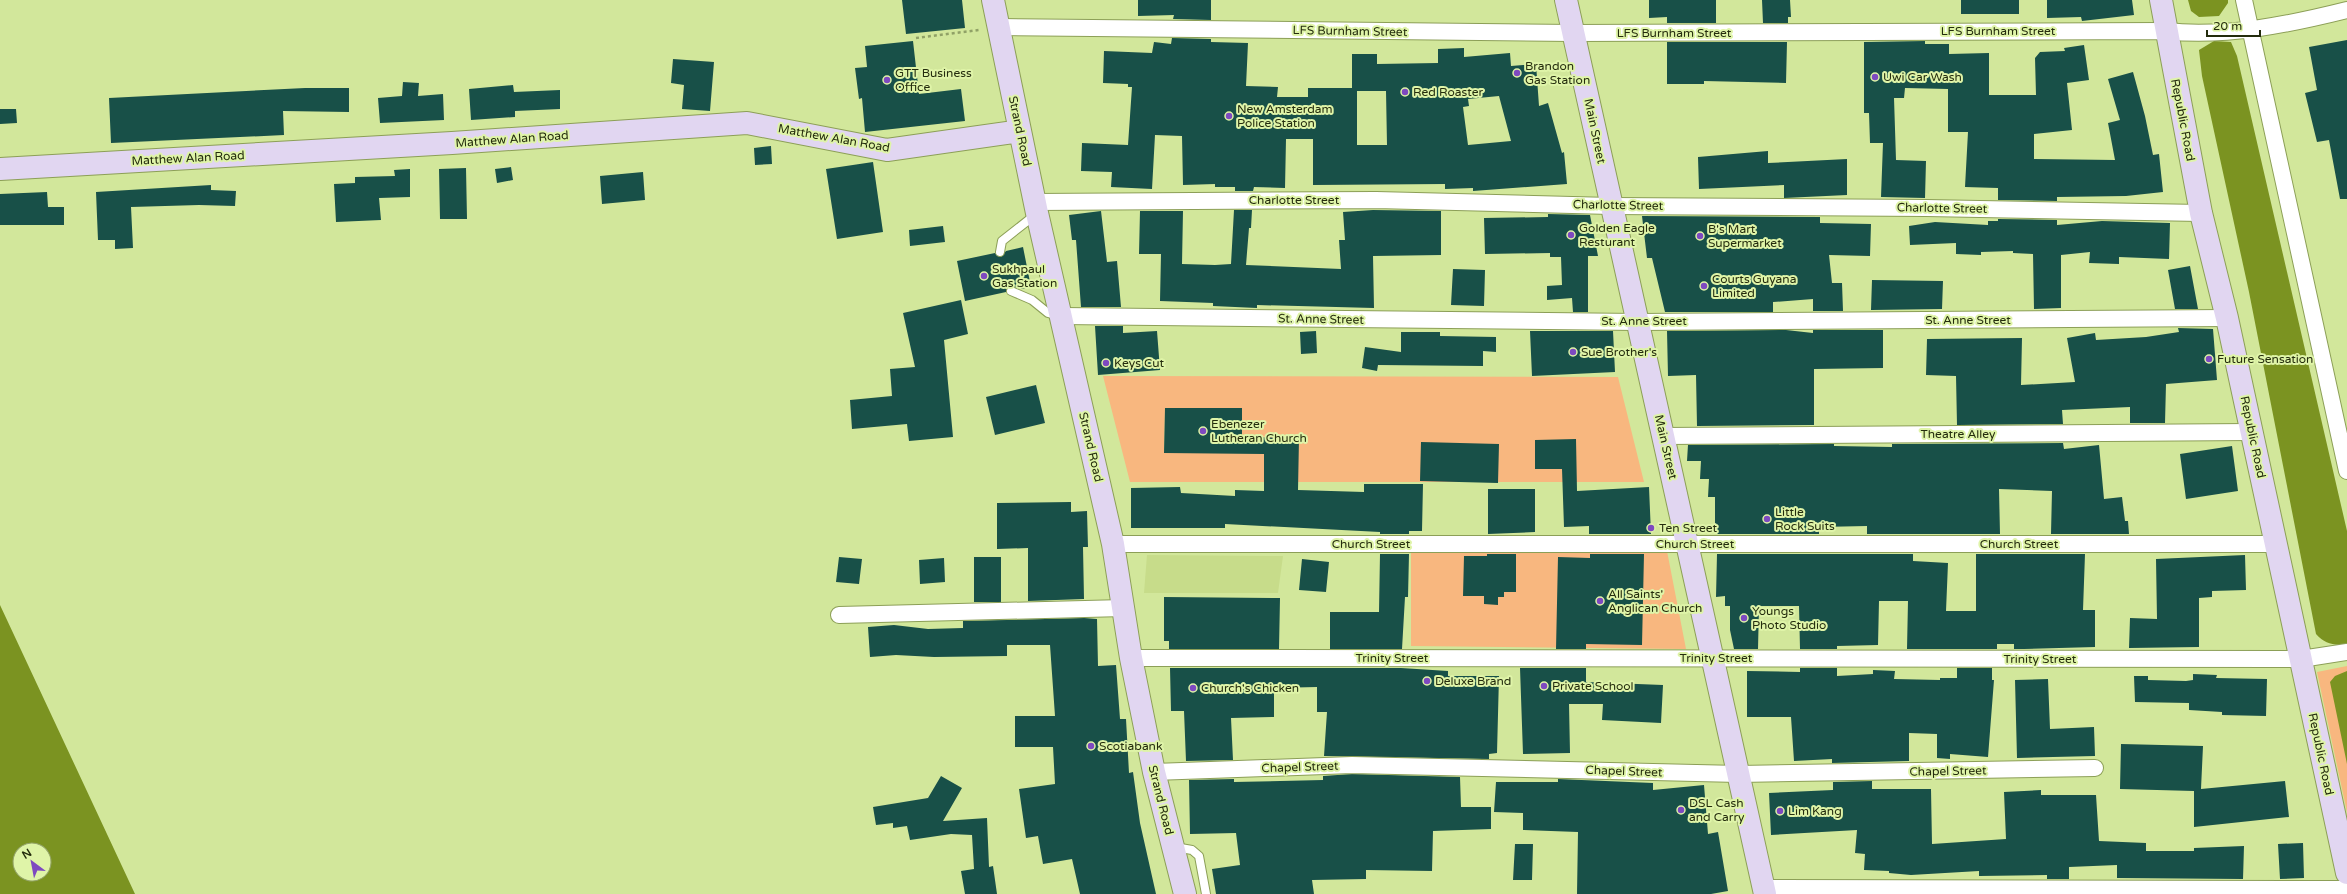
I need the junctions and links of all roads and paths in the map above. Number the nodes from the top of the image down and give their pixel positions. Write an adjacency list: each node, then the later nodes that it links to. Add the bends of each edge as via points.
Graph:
1 (993, 0): 6 (street, Strand Road)
2 (1566, 0): 9 (street, Main Street)
3 (2161, 0): 8 (street, Republic Road)
4 (2244, 0): 7 (street)
5 (2347, 10): 7 (street, LFS Burnham Street, via 2289,24)
6 (1000, 27): 9 (street, LFS Burnham Street); 10 (path); 11 (street, Strand Road)
7 (2250, 28): 8 (street, LFS Burnham Street, via 2184,33); 23 (street)
8 (2166, 31): 9 (street, LFS Burnham Street); 15 (street, Republic Road)
9 (1574, 33): 13 (street, Main Street)
10 (916, 38)
11 (1020, 131): 12 (street, Matthew Alan Road, via 887,150 747,123); 14 (street, Strand Road)
12 (0, 169)
13 (1611, 206): 14 (street, Charlotte Street, via 1376,200); 15 (street, Charlotte Street); 20 (street, Main Street)
14 (1036, 208): 16 (lane, via 1002,241); 18 (street, Strand Road)
15 (2201, 213): 19 (street, Republic Road)
16 (1000, 252)
17 (1011, 291): 18 (lane, via 1032,300 1048,313)
18 (1062, 316): 20 (street, St. Anne Street); 24 (street, Strand Road)
19 (2227, 318): 20 (street, St. Anne Street); 21 (street, Republic Road)
20 (1638, 322): 22 (street, Main Street)
21 (2252, 432): 22 (street, Theatre Alley); 26 (street, Republic Road)
22 (1664, 436): 25 (street, Main Street)
23 (2347, 471)
24 (1113, 544): 25 (street, Church Street); 27 (street, Strand Road)
25 (1688, 544): 26 (street, Church Street); 31 (street, Main Street)
26 (2276, 544): 32 (street, Republic Road)
27 (1124, 608): 28 (street); 30 (street, Strand Road)
28 (839, 615)
29 (2347, 652): 32 (street, Trinity Street)
30 (1132, 658): 31 (street, Trinity Street); 34 (street, Strand Road)
31 (1713, 658): 32 (street, Trinity Street); 35 (street, Main Street)
32 (2301, 659): 37 (street, Republic Road)
33 (2095, 768): 35 (street, Chapel Street)
34 (1154, 772): 35 (street, Chapel Street, via 1357,765); 36 (street, Strand Road)
35 (1739, 774): 39 (street, Main Street)
36 (1173, 846): 40 (street, Strand Road); 41 (lane, via 1192,850 1199,856)
37 (2347, 873)
38 (2347, 889): 39 (street)
39 (1765, 891)
40 (1186, 894)
41 (1206, 894)

